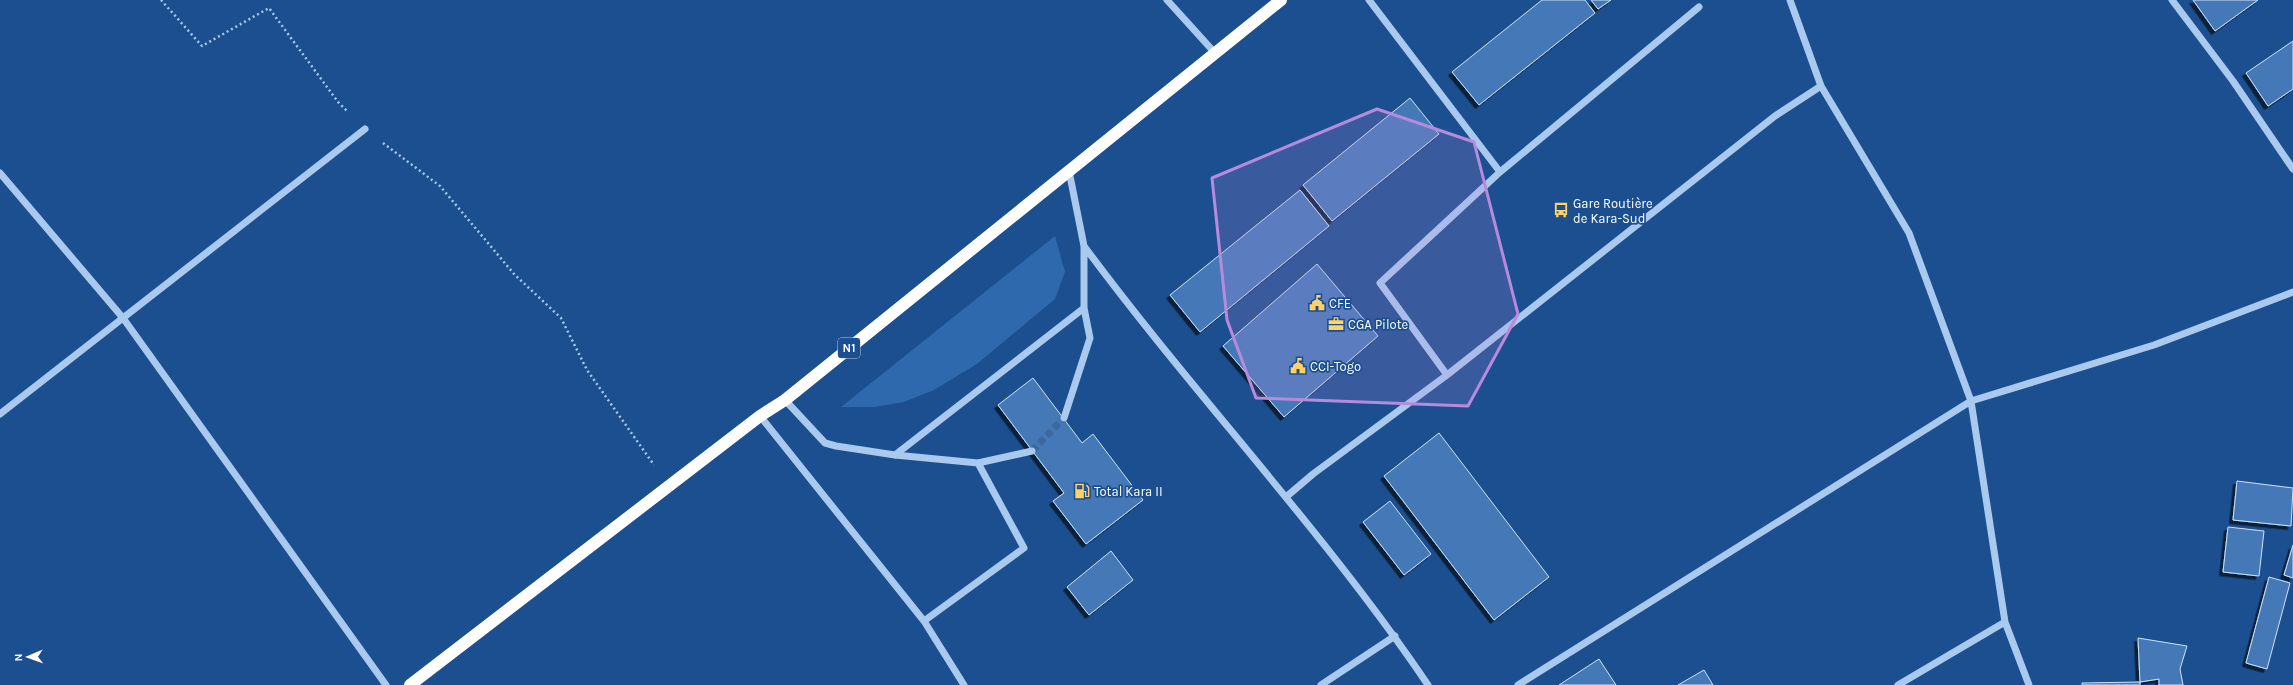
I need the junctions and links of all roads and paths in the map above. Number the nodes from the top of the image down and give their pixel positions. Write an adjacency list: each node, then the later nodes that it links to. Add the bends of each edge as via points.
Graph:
1 (161, 0): 10 (path, via 202,46 269,8 338,102)
2 (1166, 0): 8 (street)
3 (1281, 0): 8 (highway, N1)
4 (1369, 0): 13 (street)
5 (1790, 0): 9 (street)
6 (2172, 0): 11 (street, via 2233,81)
7 (1699, 7): 13 (street)
8 (1215, 54): 12 (highway, N1)
9 (1821, 86): 19 (street, via 1774,116); 21 (street, via 1910,233)
10 (365, 129): 18 (street); 28 (path, via 440,186 514,274 561,318 587,370)
11 (2293, 169)
12 (1069, 171): 15 (street); 20 (highway, N1)
13 (1500, 172): 19 (street, via 1380,283)
14 (0, 173): 18 (street)
15 (1084, 246): 17 (street); 29 (street, via 1138,318)
16 (2293, 292): 21 (street, via 2154,345)
17 (1084, 308): 24 (street, via 1090,338); 26 (street)
18 (123, 318): 22 (street); 33 (street)
19 (1447, 375): 29 (street, via 1313,474)
20 (785, 400): 23 (highway, N1); 26 (street, via 825,443)
21 (1971, 401): 31 (street); 38 (street)
22 (0, 414)
23 (760, 416): 28 (highway, N1); 30 (street)
24 (1064, 418)
25 (1032, 451): 27 (street)
26 (895, 455): 27 (street)
27 (978, 463): 30 (street, via 1024,548)
28 (669, 486): 34 (highway, N1)
29 (1286, 497): 32 (street)
30 (924, 621): 35 (street)
31 (2005, 622): 39 (street); 40 (street)
32 (1395, 636): 36 (street); 37 (street)
33 (386, 685)
34 (410, 685)
35 (964, 685)
36 (1321, 685)
37 (1428, 685)
38 (1518, 685)
39 (1898, 685)
40 (2029, 685)

